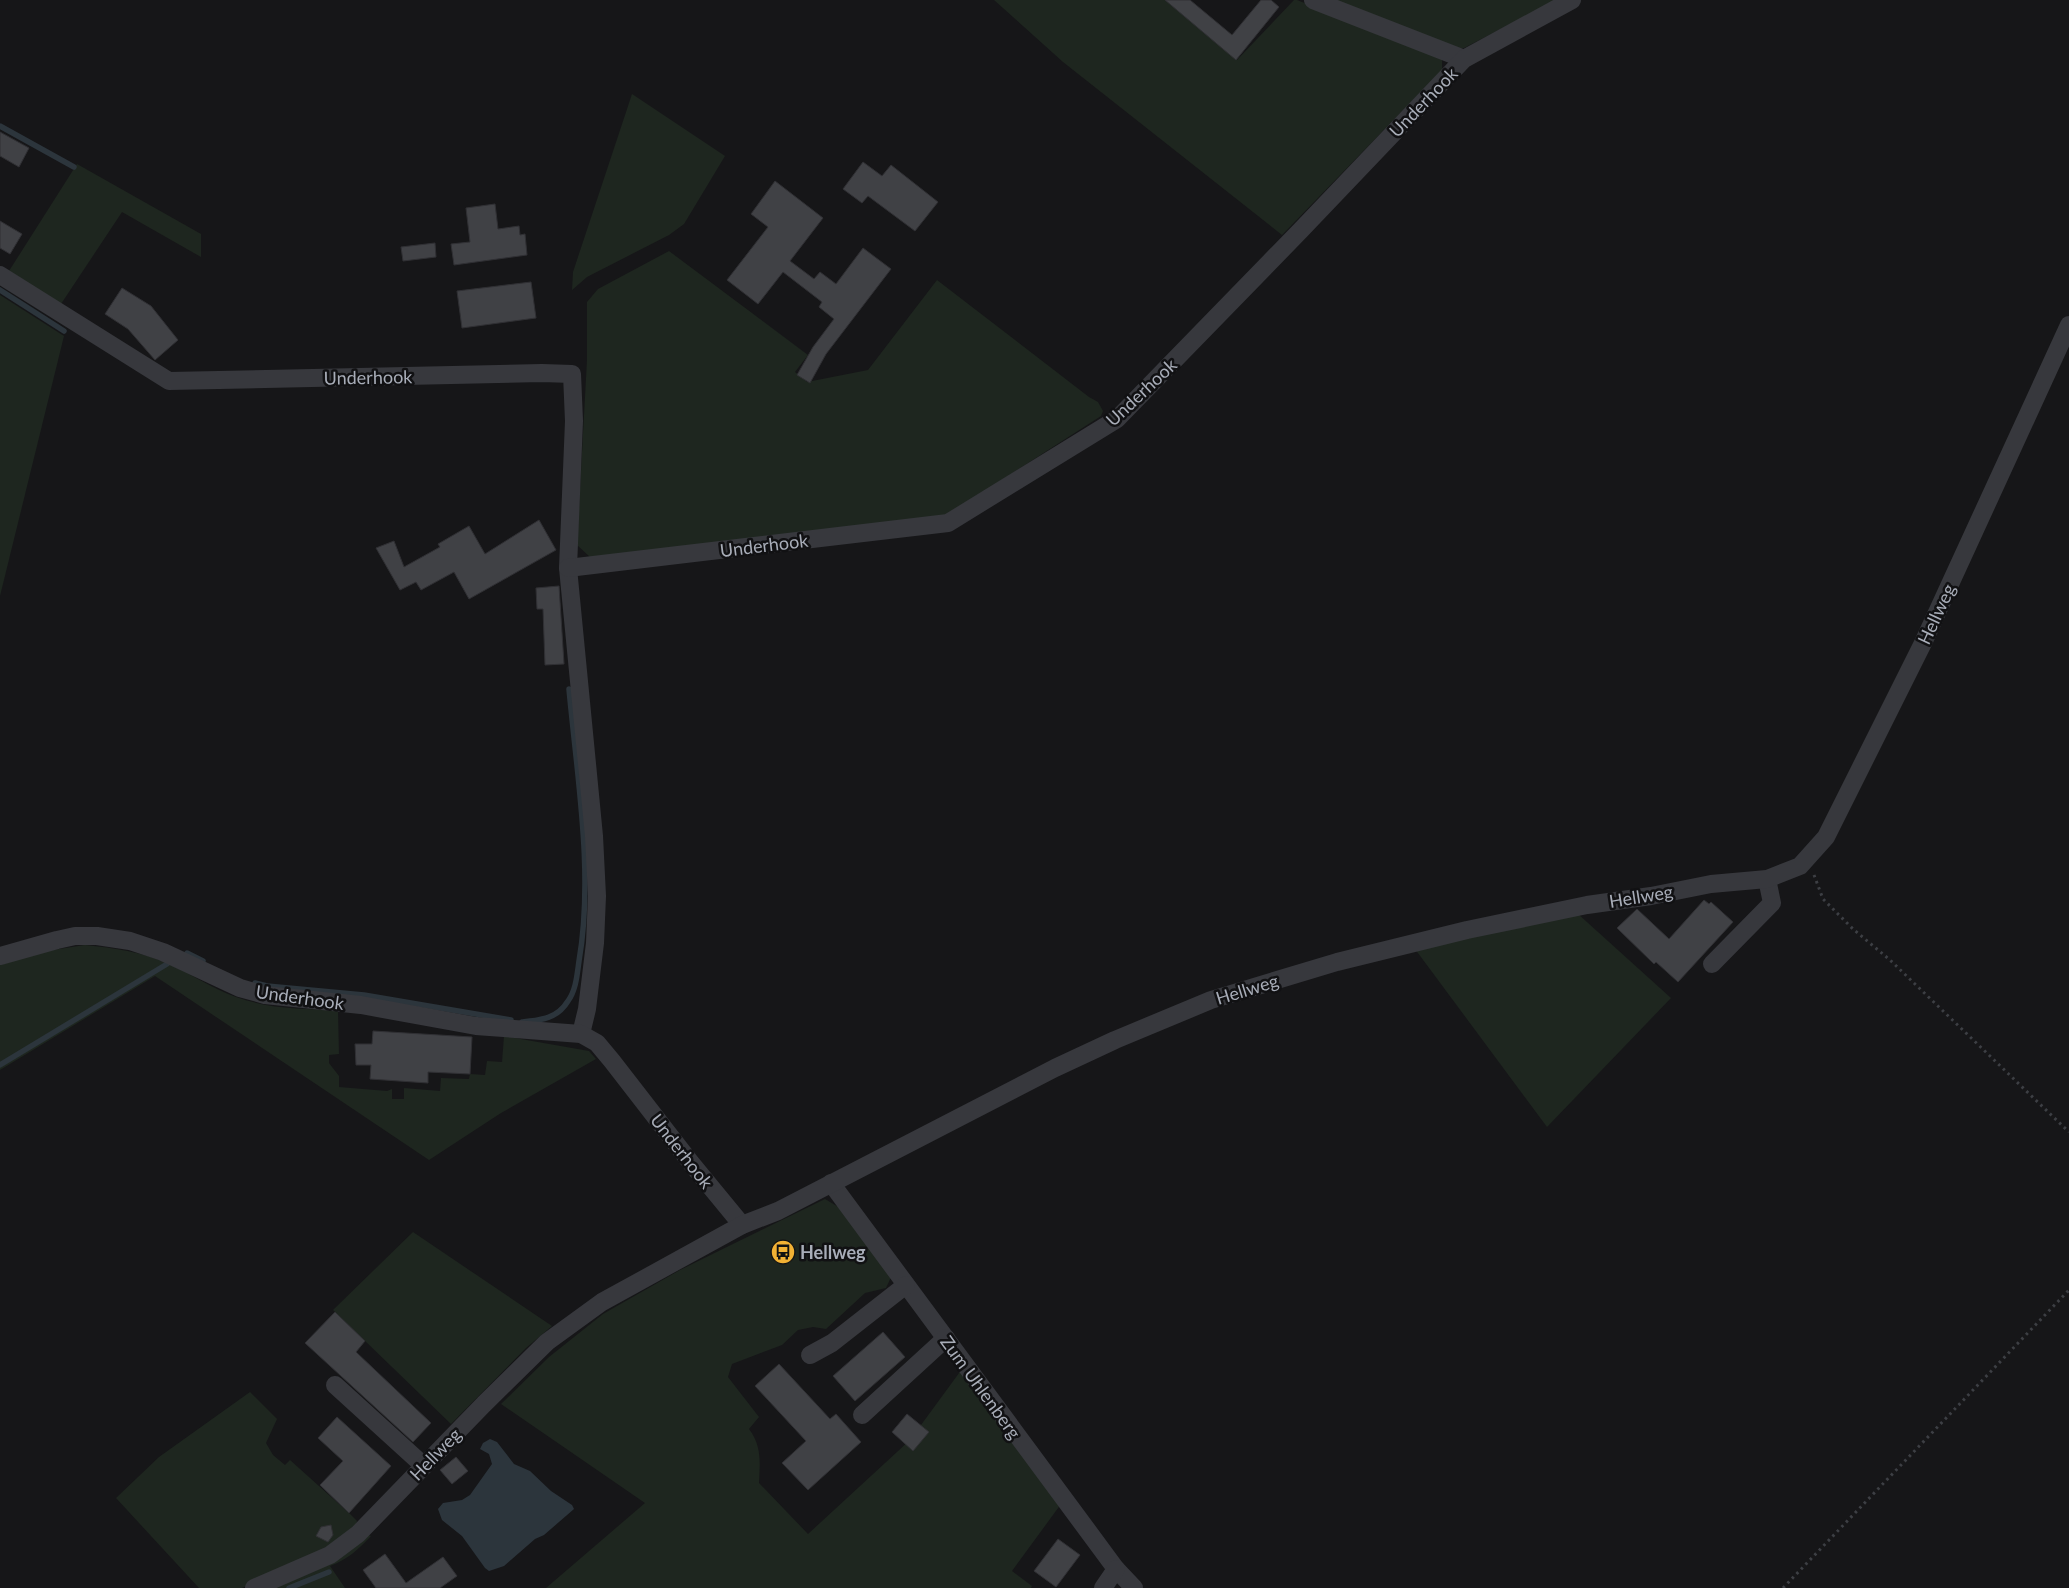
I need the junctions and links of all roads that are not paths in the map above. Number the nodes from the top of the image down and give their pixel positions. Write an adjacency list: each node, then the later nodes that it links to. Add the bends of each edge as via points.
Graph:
1 (1313, 0): 3 (street)
2 (1572, 0): 3 (street, Underhook)
3 (1464, 59): 6 (street, Underhook, via 1117,419 948,523)
4 (0, 275): 6 (street, Underhook, via 169,381 572,374 574,421)
5 (2069, 325): 7 (street, Hellweg, via 1923,642 1826,837 1800,866)
6 (568, 568): 10 (street, Underhook, via 597,896 587,1009)
7 (1768, 879): 9 (street, via 1772,903); 11 (street, Hellweg, via 1711,884 1587,905 1467,930 1337,962 1211,1000 1055,1068)
8 (0, 956): 10 (street, Underhook, via 66,938 97,936 163,952 240,988 265,995 361,1005 476,1026)
9 (1712, 964)
10 (581, 1034): 12 (street, Underhook, via 596,1043 612,1061)
11 (831, 1183): 12 (street, Hellweg, via 778,1211); 13 (street, Zum Uhlenberg)
12 (742, 1225): 18 (street, Hellweg, via 602,1302 547,1342)
13 (906, 1285): 14 (street, Zum Uhlenberg); 15 (street, via 832,1343)
14 (946, 1338): 17 (street); 19 (street, Zum Uhlenberg)
15 (810, 1355)
16 (335, 1385): 18 (street)
17 (862, 1414)
18 (424, 1466): 20 (street, Hellweg, via 358,1534 330,1555)
19 (1116, 1569): 21 (street); 22 (street, Zum Uhlenberg)
20 (254, 1588)
21 (1103, 1588)
22 (1134, 1588)

